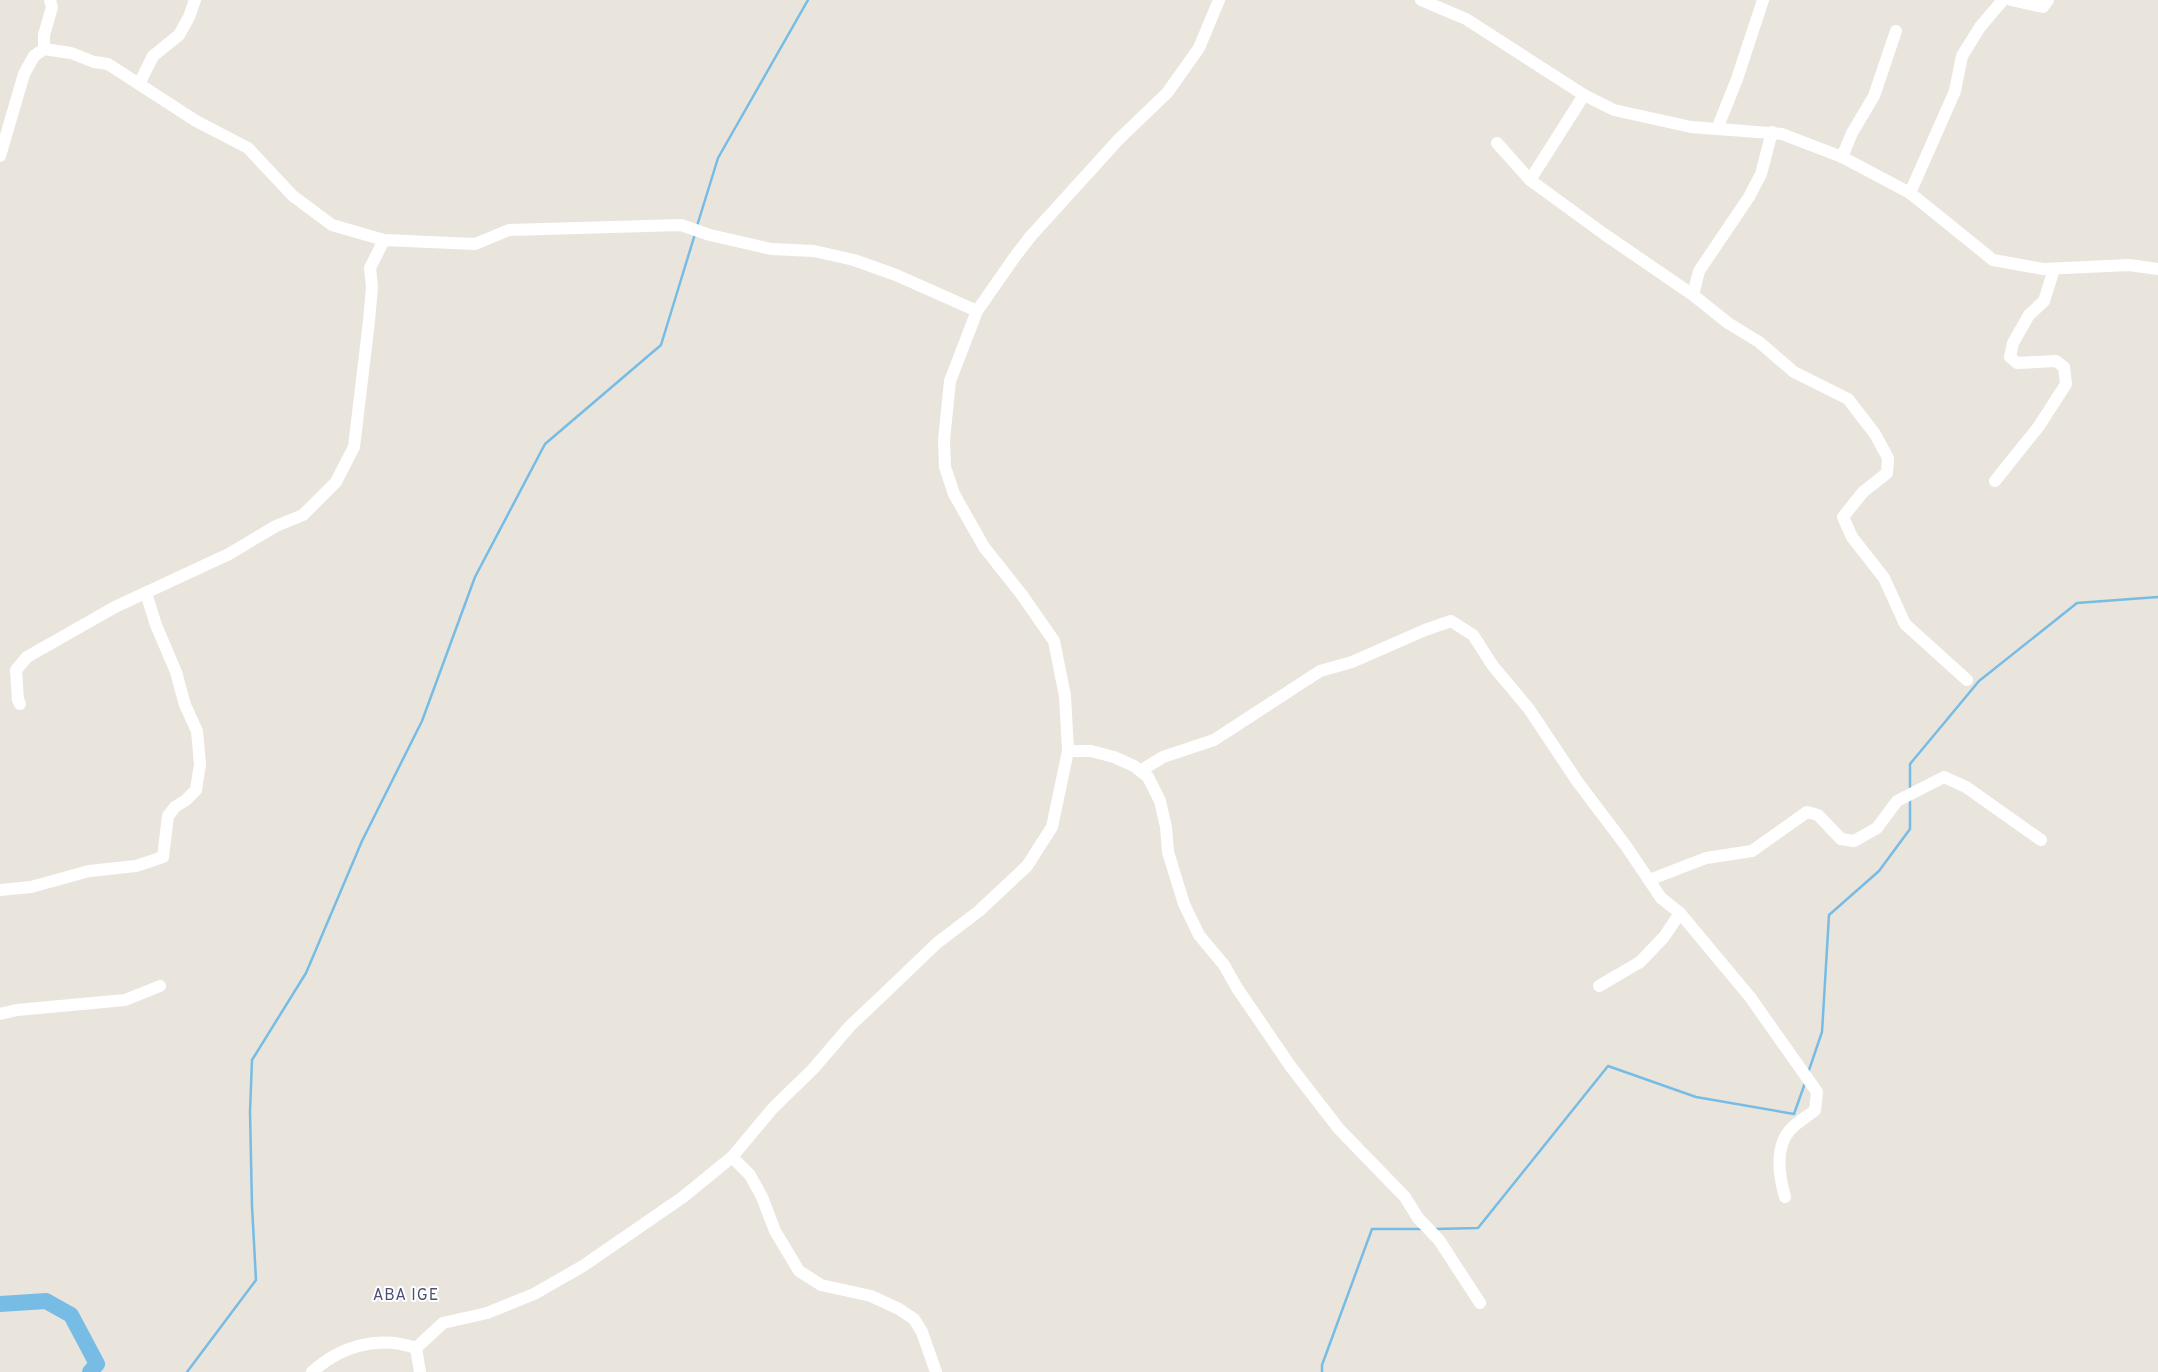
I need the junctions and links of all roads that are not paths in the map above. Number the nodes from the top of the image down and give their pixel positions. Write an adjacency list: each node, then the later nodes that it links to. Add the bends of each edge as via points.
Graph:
1 (50, 0): 10 (street, via 52,7 44,35)
2 (195, 0): 11 (street, via 179,35 154,56)
3 (1219, 0): 24 (street, via 1199,48 1167,93 1119,139 1030,237)
4 (1421, 0): 12 (street, via 1466,19)
5 (1763, 0): 13 (street)
6 (2003, 0): 19 (street, via 1980,27 1962,56 1956,91)
7 (2011, 0): 8 (street, via 2043,7)
8 (2048, 0)
9 (1896, 31): 17 (street, via 1874,96)
10 (44, 50): 11 (street, via 71,53 108,64); 16 (street, via 34,56 24,74)
11 (139, 84): 20 (street, via 196,121 248,148 293,196 332,225)
12 (1584, 95): 13 (street, via 1614,110 1691,127); 18 (street)
13 (1718, 129): 14 (street)
14 (1772, 132): 17 (street); 23 (street, via 1761,174 1699,271)
15 (1497, 143): 18 (street)
16 (0, 156)
17 (1842, 157): 19 (street)
18 (1530, 180): 23 (street)
19 (1910, 193): 21 (street, via 1993,260)
20 (384, 240): 24 (street, via 475,244 509,230 681,225 771,249 814,251 854,260); 26 (street, via 370,268 372,287 354,447 336,482 303,515)
21 (2054, 269): 22 (street, via 2129,265); 25 (street, via 2044,301 2029,315 2013,343 2010,357 2017,363 2056,361 2064,368 2066,384 2039,426)
22 (2158, 269)
23 (1693, 295): 27 (street, via 1728,323 1759,342 1794,372 1848,399 1875,434 1888,458 1887,473 1863,492 1843,517 1852,537 1884,578 1905,624)
24 (977, 311): 29 (street, via 950,381 944,440 945,467 954,494 984,547 1054,641 1065,696)
25 (1995, 481)
26 (146, 593): 28 (street, via 27,657 16,670); 33 (street, via 197,731 200,764 196,790 168,816 163,857 136,866 89,871 31,887)
27 (1966, 680)
28 (20, 704)
29 (1068, 751): 30 (street, via 1091,751 1114,757); 38 (street, via 1052,827 1027,866 979,911 937,943 850,1026)
30 (1140, 770): 32 (street, via 1163,757 1214,740 1320,672 1451,621 1473,635); 40 (street, via 1148,777 1160,801 1168,852 1184,904 1199,935 1224,965 1291,1067 1339,1129 1405,1198 1439,1240)
31 (2041, 840): 32 (street, via 1966,787 1944,777 1897,801 1877,828 1854,841 1841,839 1818,815 1807,812 1752,851 1706,858)
32 (1649, 880): 34 (street, via 1661,898)
33 (0, 890)
34 (1680, 914): 36 (street, via 1640,962); 39 (street, via 1750,997 1817,1092 1815,1110 1790,1130 1782,1146 1778,1170)
35 (160, 986): 37 (street, via 125,1000)
36 (1599, 986)
37 (0, 1014)
38 (732, 1157): 41 (street, via 683,1197 583,1266 534,1294 487,1313 443,1324); 44 (street, via 750,1175 775,1231 799,1271 821,1285 871,1296 914,1319)
39 (1785, 1197)
40 (1480, 1302)
41 (416, 1348): 42 (street, via 379,1343 344,1349); 43 (street)
42 (312, 1372)
43 (420, 1372)
44 (936, 1372)

